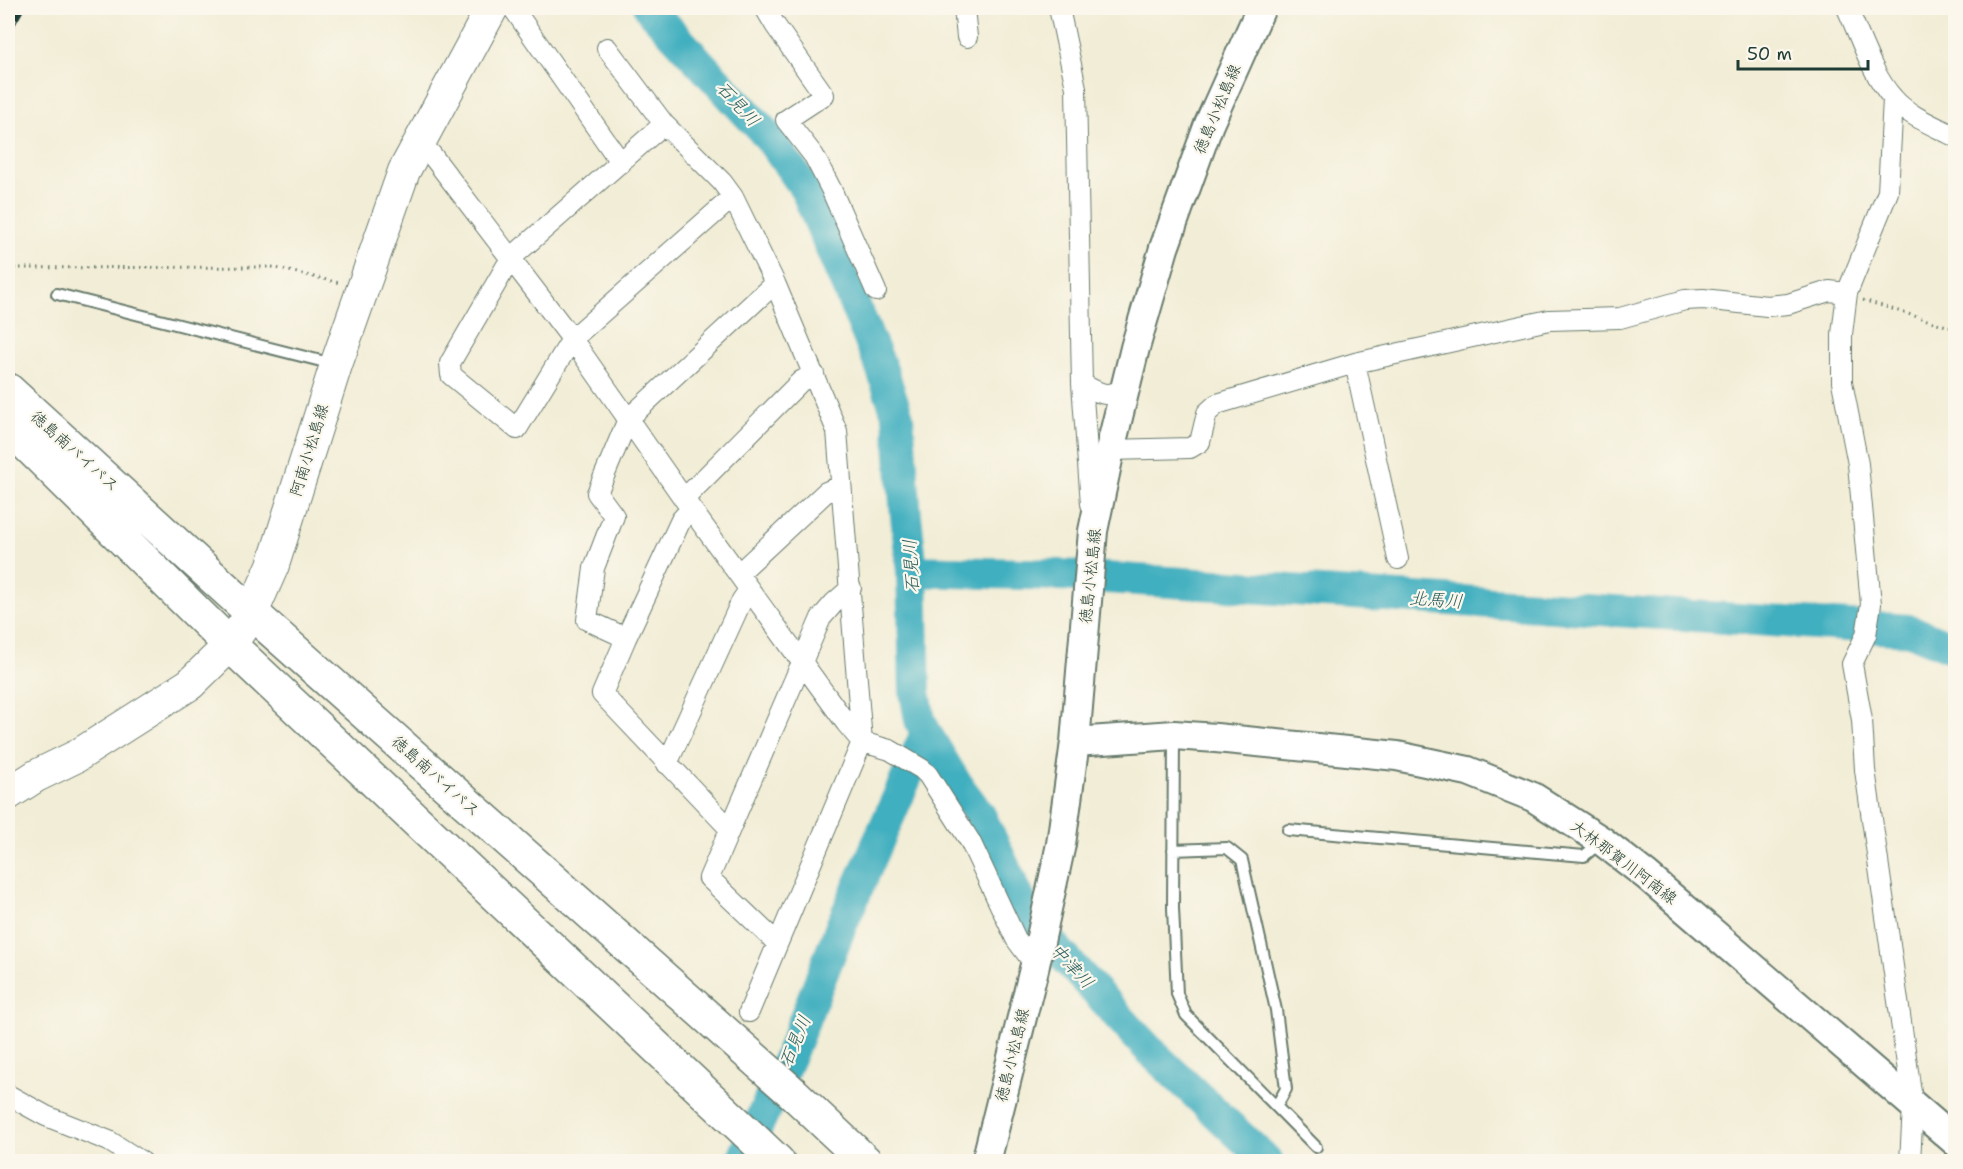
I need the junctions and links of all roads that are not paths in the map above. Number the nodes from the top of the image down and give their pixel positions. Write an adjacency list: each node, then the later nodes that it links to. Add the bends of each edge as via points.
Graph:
1 (492, 8): 13 (main road, 阿南小松島線)
2 (513, 8): 14 (street)
3 (765, 8): 18 (street, via 824,95 786,120 823,172)
4 (964, 8): 8 (street)
5 (1059, 8): 25 (street, via 1076,88)
6 (1261, 8): 26 (main road, 徳島小松島線, via 1209,124 1168,237)
7 (1847, 8): 10 (street)
8 (967, 37)
9 (607, 48): 11 (street)
10 (1893, 99): 12 (street, via 1915,116); 20 (street, via 1888,192)
11 (664, 124): 14 (street); 15 (street)
12 (1956, 137)
13 (417, 145): 16 (street, via 430,154); 23 (main road, 阿南小松島線, via 404,171)
14 (621, 163): 16 (street)
15 (733, 197): 17 (street); 21 (street)
16 (511, 258): 21 (street); 21 (street, via 450,363 451,375 517,429)
17 (775, 283): 24 (street); 28 (street)
18 (876, 291)
19 (57, 294): 23 (lane)
20 (1847, 295): 22 (street, via 1829,291 1767,306 1685,300 1620,318 1549,320); 55 (street, via 1842,382 1858,464 1871,604 1868,628 1852,664)
21 (572, 339): 28 (street)
22 (1355, 363): 30 (street, via 1217,404 1207,413 1200,442 1190,448); 34 (street)
23 (336, 365): 37 (main road, 阿南小松島線, via 273,565)
24 (814, 375): 31 (street, via 837,431); 32 (street, via 801,381)
25 (1082, 384): 26 (street, via 1110,396); 33 (street)
26 (1125, 389): 30 (main road, 徳島小松島線)
27 (8, 390): 37 (highway, 徳島南バイパス)
28 (628, 419): 32 (street); 38 (street, via 597,493 614,516 594,568 587,620)
29 (8, 426): 39 (highway, 徳島南バイパス)
30 (1110, 450): 33 (main road, 徳島小松島線)
31 (841, 486): 35 (street, via 826,492); 36 (street)
32 (687, 504): 35 (street); 38 (street)
33 (1093, 531): 43 (main road, 徳島小松島線)
34 (1398, 559)
35 (744, 582): 40 (street); 44 (street, via 742,600)
36 (851, 588): 40 (street, via 821,618); 42 (street)
37 (252, 613): 39 (main road, 阿南小松島線); 60 (highway, 徳島南バイパス)
38 (626, 638): 44 (street, via 602,694)
39 (230, 645): 45 (main road, 阿南小松島線, via 190,684 77,756); 59 (highway, 徳島南バイパス)
40 (802, 664): 42 (street); 46 (street)
41 (1174, 735): 43 (main road, 大林那賀川阿南線); 48 (main road, 大林那賀川阿南線, via 1397,756 1467,771 1533,797); 49 (lane)
42 (862, 742): 50 (street); 51 (street, via 890,750 928,775 970,841 1016,939)
43 (1075, 742): 51 (main road, 徳島小松島線, via 1061,844)
44 (667, 764): 46 (street)
45 (8, 794)
46 (730, 829): 50 (street, via 709,879)
47 (1288, 830): 48 (lane, via 1584,855)
48 (1602, 841): 55 (main road, 大林那賀川阿南線)
49 (1173, 850): 54 (lane, via 1177,994 1186,1015); 54 (lane, via 1227,848 1242,860 1276,1010 1286,1089)
50 (777, 943): 52 (street)
51 (1037, 954): 61 (main road, 徳島小松島線)
52 (749, 1012)
53 (8, 1095): 58 (street, via 46,1116 109,1141)
54 (1277, 1105): 57 (lane)
55 (1913, 1106): 56 (main road, 大林那賀川阿南線); 62 (street)
56 (1956, 1142)
57 (1317, 1147)
58 (141, 1161)
59 (778, 1161)
60 (866, 1161)
61 (986, 1161)
62 (1910, 1161)

